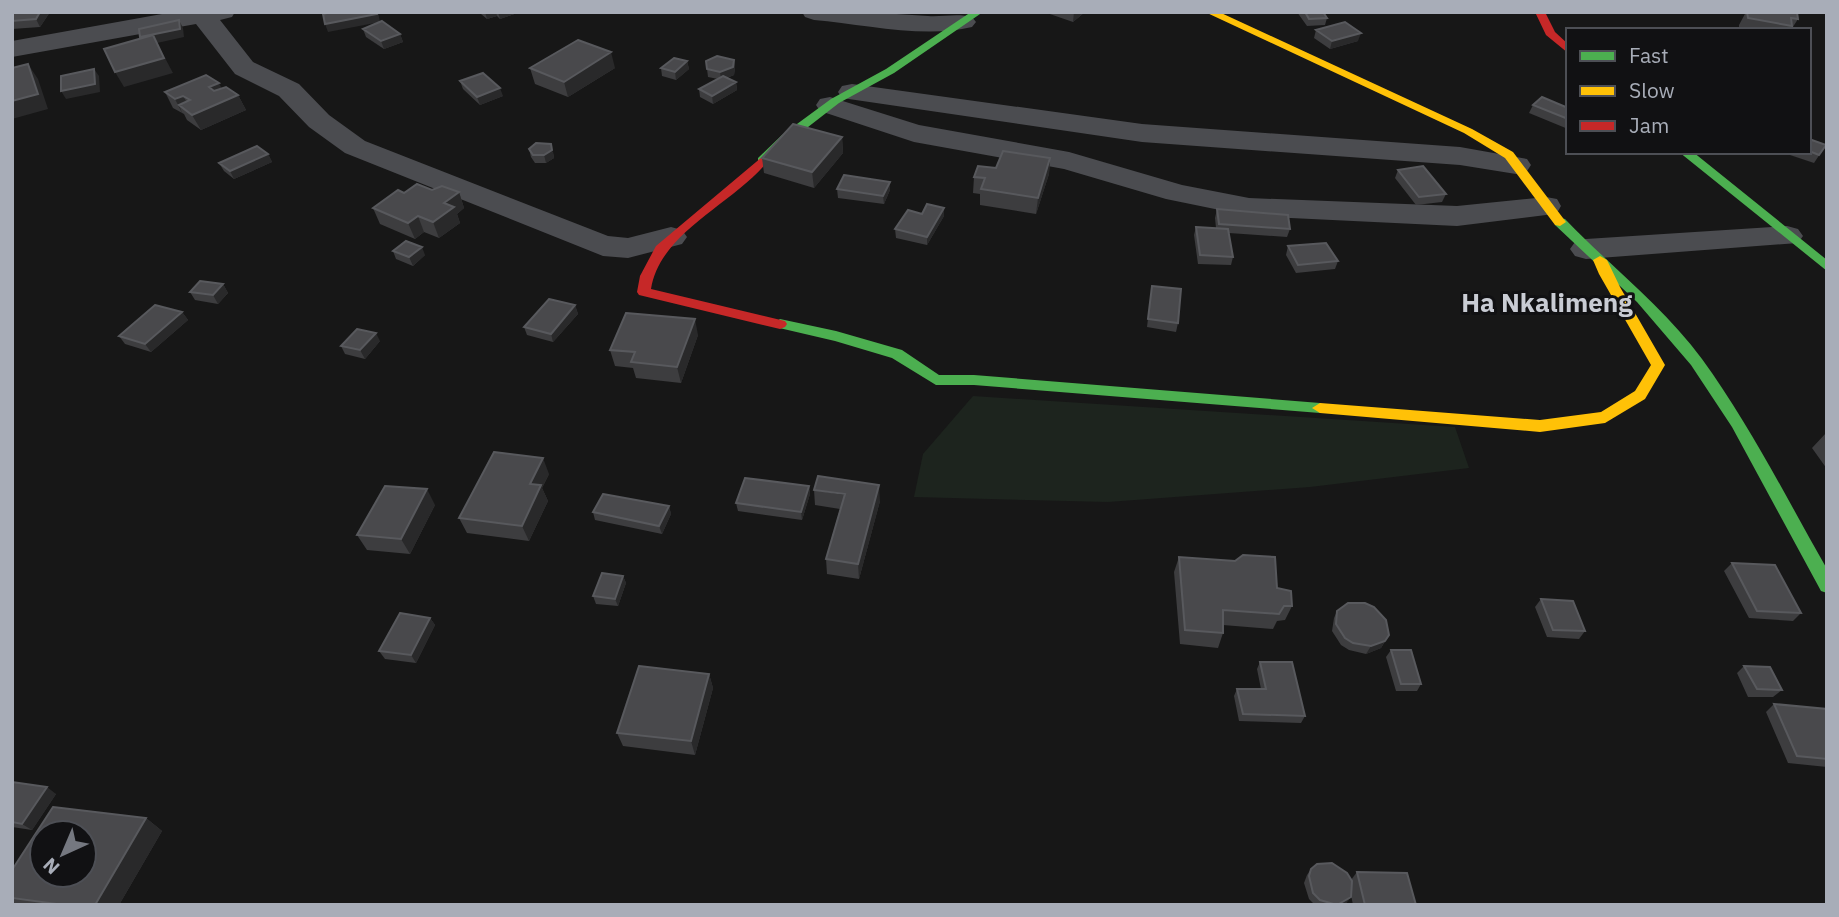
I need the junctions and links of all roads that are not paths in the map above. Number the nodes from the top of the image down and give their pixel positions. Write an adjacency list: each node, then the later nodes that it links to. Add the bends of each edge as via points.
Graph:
1 (81, 12): 8 (street)
2 (814, 12): 6 (street, via 932,24)
3 (1210, 12): 11 (street, via 1468,131 1509,155)
4 (1540, 12): 7 (street, via 1550,33)
5 (213, 14): 8 (street); 14 (street, via 244,68 289,90 319,121 355,147 603,246 628,248)
6 (971, 17): 9 (street)
7 (1566, 48)
8 (16, 49)
9 (841, 98): 11 (street, via 1142,133 1460,156); 12 (street, via 914,133 1069,161 1177,193 1248,207 1457,216); 14 (street, via 786,138 725,197)
10 (1687, 154): 13 (street)
11 (1516, 165): 12 (street)
12 (1546, 206): 15 (street)
13 (1787, 236): 15 (street, via 1692,240); 16 (street)
14 (671, 237): 15 (street, via 645,272 644,292 885,350 936,380 1541,426 1605,417 1640,394 1658,365)
15 (1593, 254): 17 (street, via 1642,299 1696,361 1738,424)
16 (1827, 267)
17 (1827, 586)

